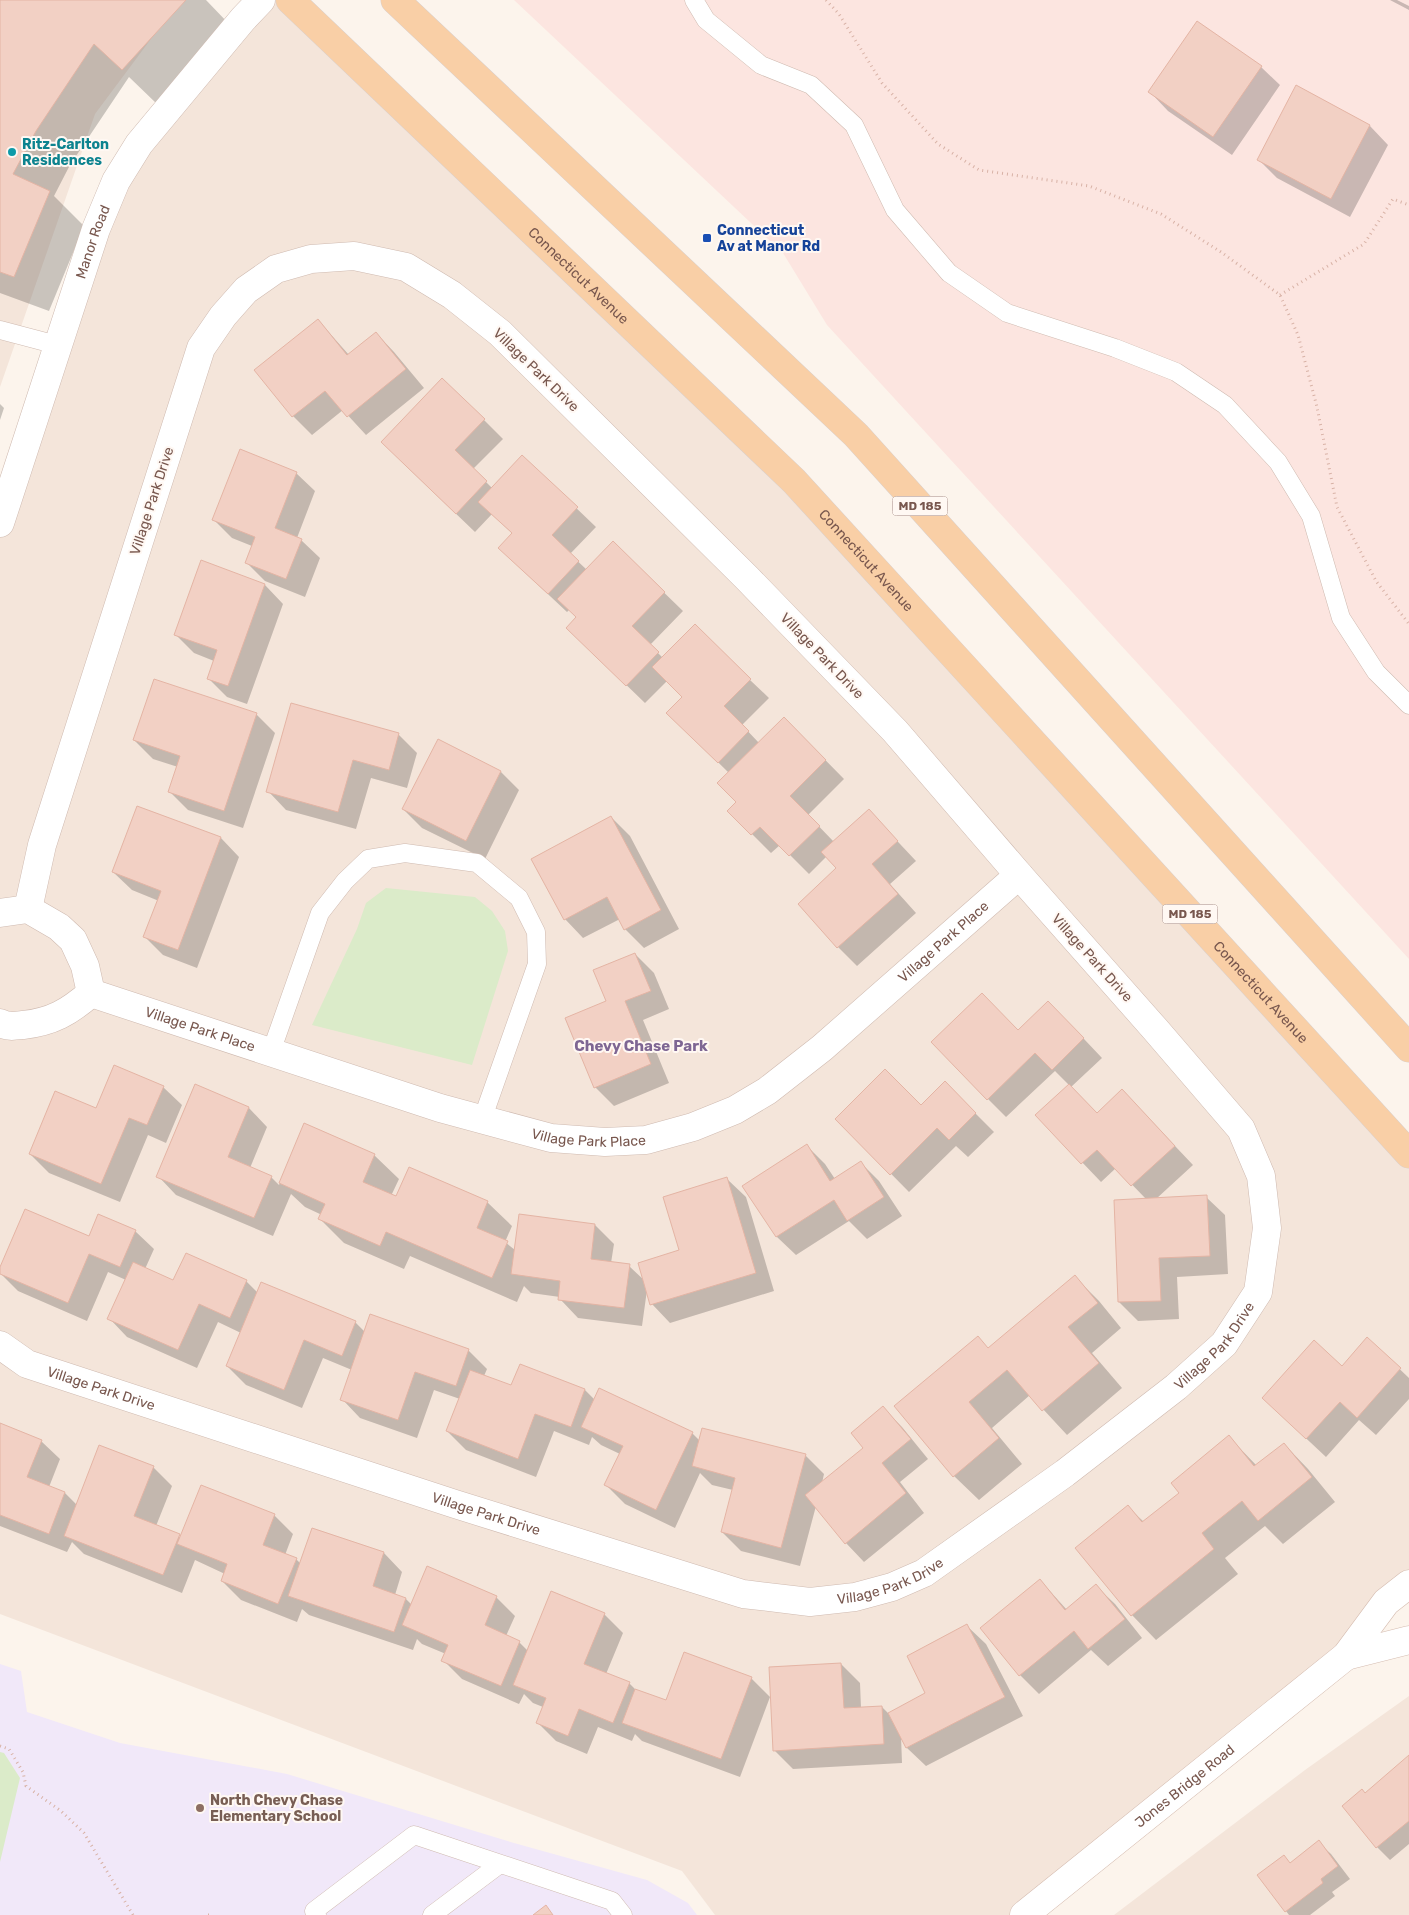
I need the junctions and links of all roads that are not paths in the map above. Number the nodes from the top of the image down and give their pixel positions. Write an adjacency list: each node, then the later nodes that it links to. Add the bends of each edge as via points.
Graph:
1 (261, 0): 6 (street, Manor Road, via 139,144 116,181 96,229)
2 (290, 0): 17 (main road, Connecticut Avenue / MD 185, via 794,481)
3 (395, 0): 14 (main road, MD 185, via 856,435)
4 (694, 0): 8 (lane, via 706,20 761,65 810,85 854,125 895,210 949,273 1007,314 1115,348 1176,372 1225,405 1278,462 1311,516 1341,618 1376,672)
5 (0, 330): 6 (lane)
6 (57, 345): 7 (street, Manor Road)
7 (0, 523)
8 (1409, 705)
9 (1019, 875): 10 (street, Village Park Drive, via 895,731 747,578 500,333 452,295 406,267 354,256 311,259 276,270 246,290 201,348 42,845); 16 (street, Village Park Place, via 822,1048 767,1091 734,1110 693,1127 646,1140 605,1142 551,1138); 18 (street, Village Park Drive, via 1241,1129 1261,1176 1267,1233 1258,1292 1224,1344 1176,1387 1065,1473 924,1573 892,1587 846,1598 810,1602 743,1594 27,1364)
10 (28, 909): 11 (street); 12 (street, via 59,927 73,940 86,966)
11 (0, 913)
12 (90, 993): 13 (street, via 56,1018 7,1027); 15 (street, Village Park Place)
13 (0, 1023)
14 (1409, 1048)
15 (271, 1052): 16 (street, Village Park Place); 16 (lane, via 320,913 345,881 368,859 405,853 477,863 519,898 536,932 537,948 537,964)
16 (482, 1120)
17 (1409, 1154)
18 (0, 1345)
19 (1409, 1584): 21 (street, Jones Bridge Road, via 1386,1602)
20 (1409, 1640): 21 (street, Jones Bridge Road)
21 (1346, 1656): 26 (street, Jones Bridge Road)
22 (500, 1864): 23 (lane, via 414,1835 314,1911); 24 (lane); 25 (lane, via 612,1901)
23 (317, 1915)
24 (432, 1915)
25 (624, 1915)
26 (1024, 1915)

